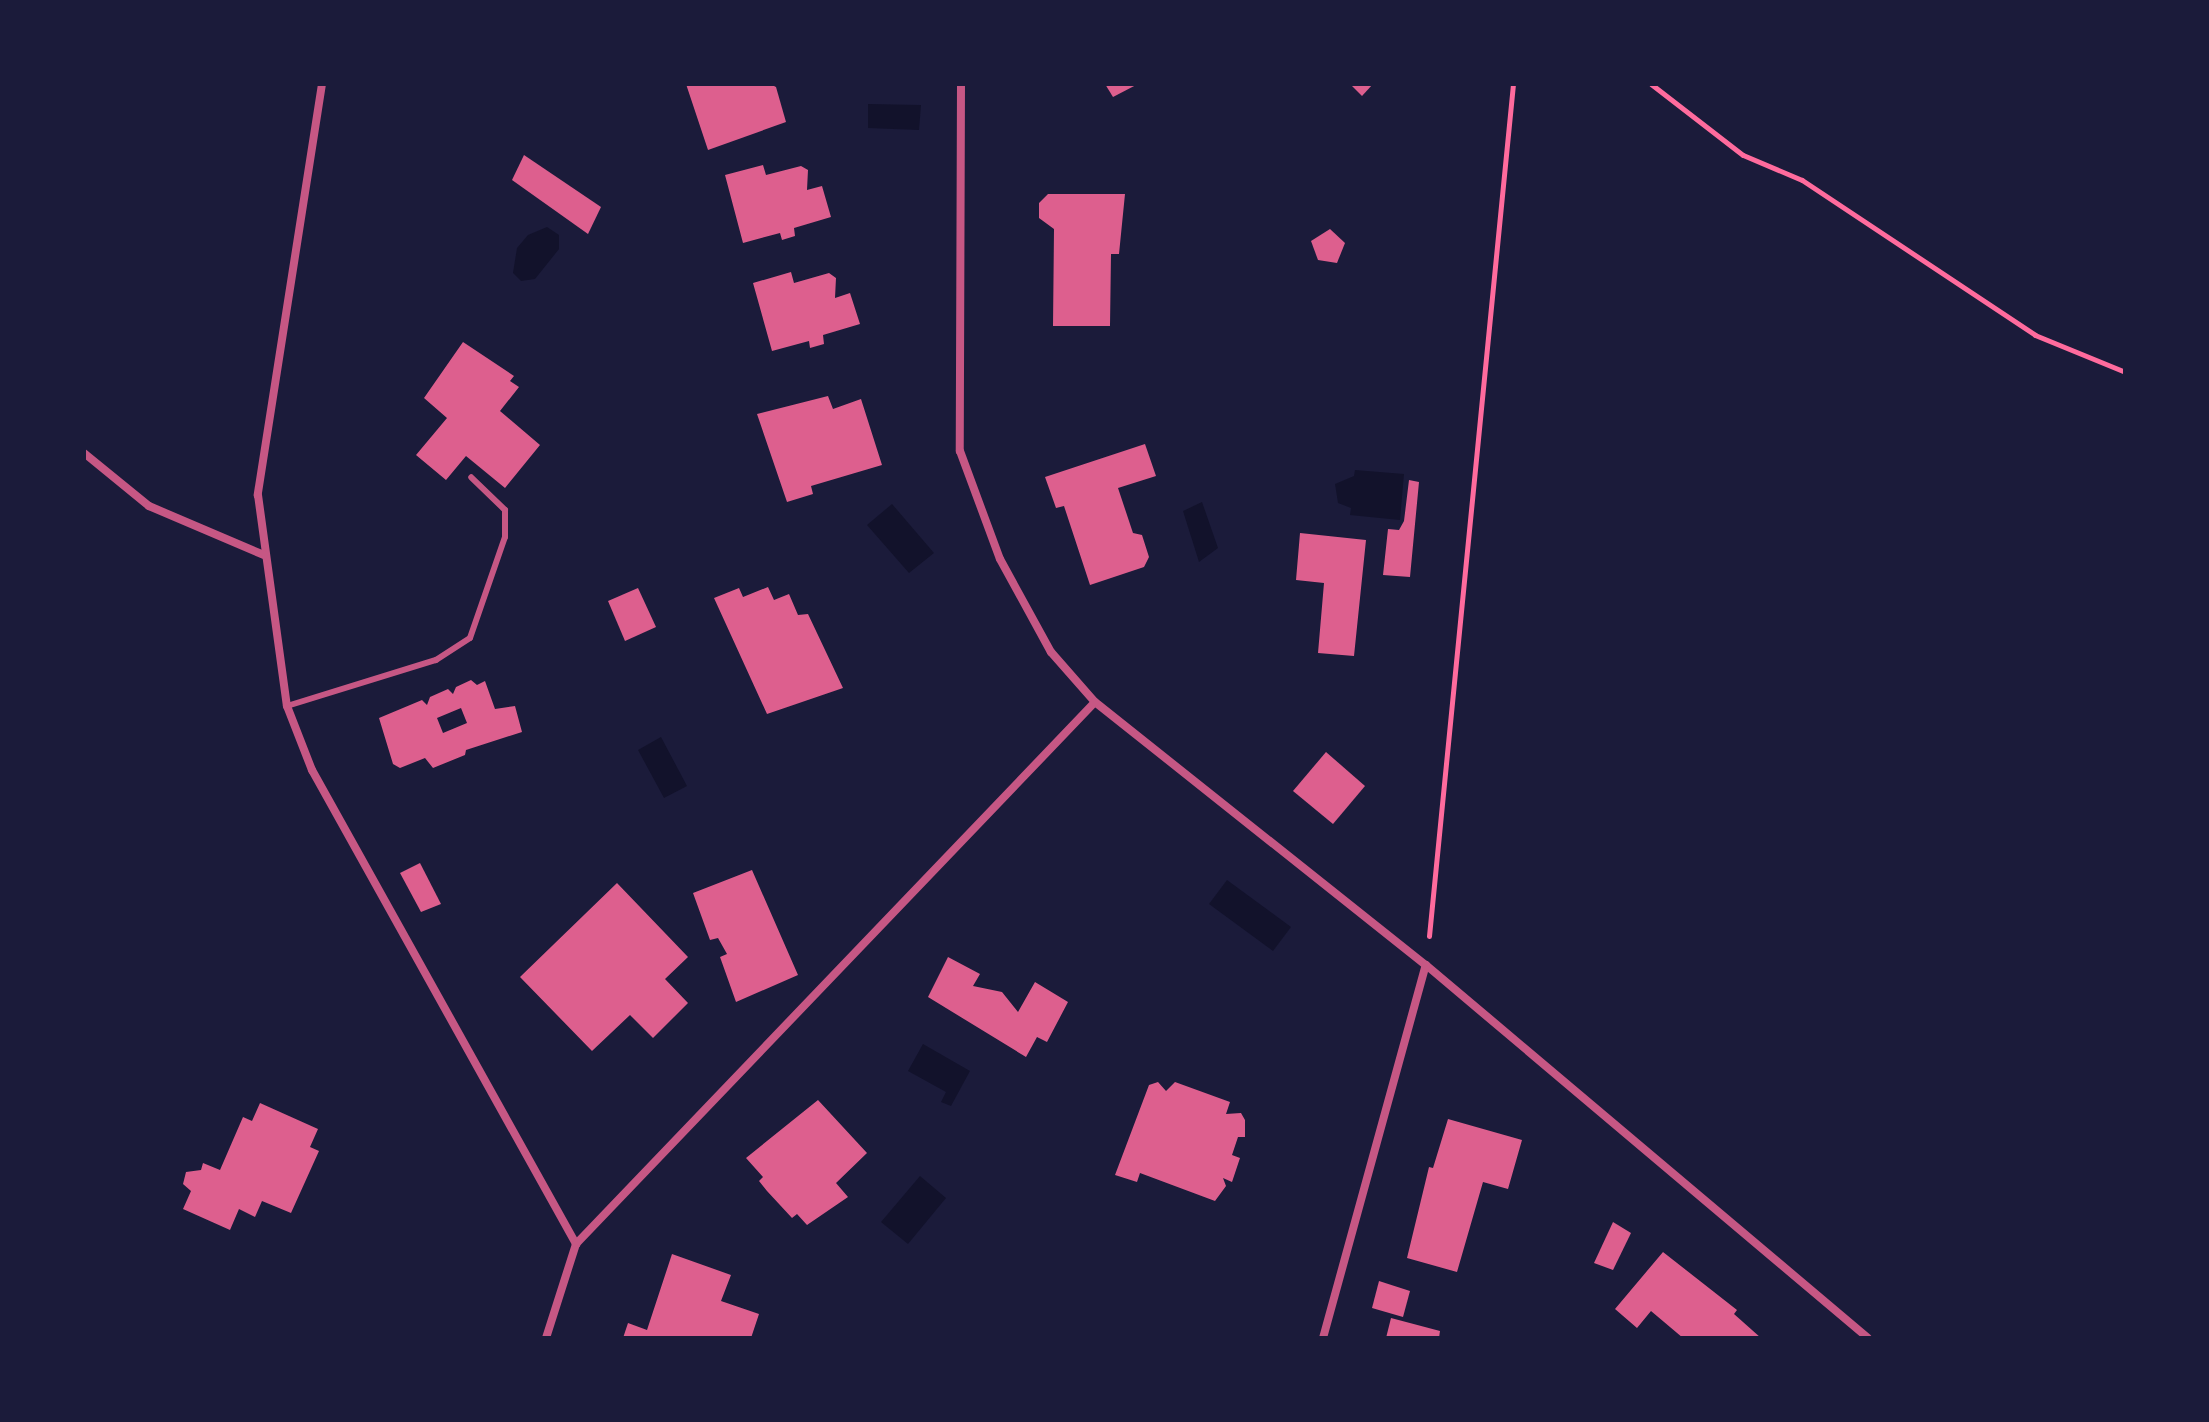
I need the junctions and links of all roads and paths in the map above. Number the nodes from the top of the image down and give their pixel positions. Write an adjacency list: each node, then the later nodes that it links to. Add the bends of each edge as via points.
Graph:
1 (322, 84): 8 (street, via 258,495)
2 (961, 84): 9 (street, via 960,451 1000,559 1051,652)
3 (1513, 84): 11 (path)
4 (1651, 84): 5 (path, via 1743,155 1802,180 2035,335)
5 (2125, 372)
6 (84, 453): 8 (street, via 149,506)
7 (471, 477): 10 (lane, via 505,510 505,537 470,638 436,660)
8 (264, 555): 10 (street)
9 (1095, 702): 11 (street); 12 (street)
10 (287, 706): 12 (street, via 312,770)
11 (1426, 965): 14 (street); 15 (street)
12 (576, 1244): 13 (street)
13 (546, 1338)
14 (1323, 1338)
15 (1868, 1338)

